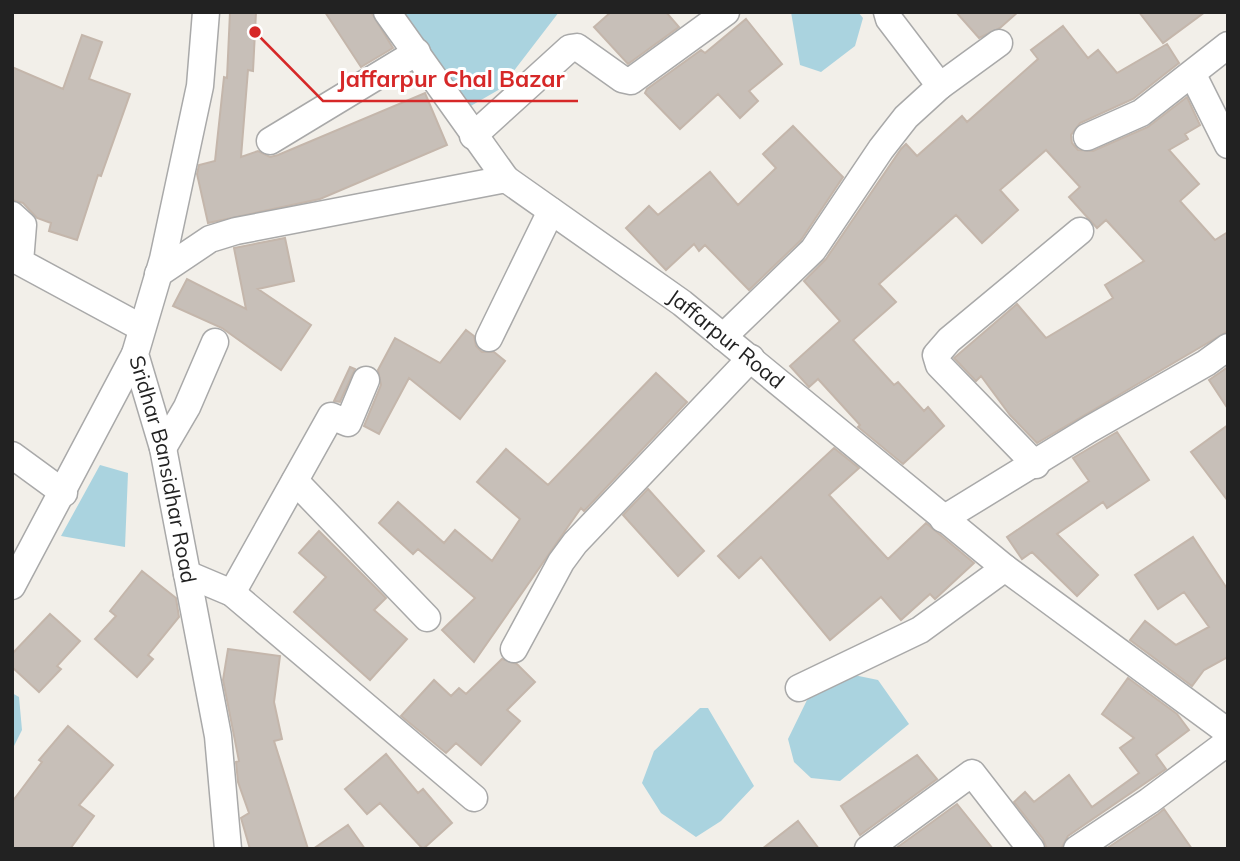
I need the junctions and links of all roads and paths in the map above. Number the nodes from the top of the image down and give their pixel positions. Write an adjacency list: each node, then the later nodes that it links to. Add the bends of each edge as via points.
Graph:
1 (206, 12): 18 (street, Sridhar Bansidhar Road, via 200,86)
2 (387, 12): 7 (street, Jaffarpur Road)
3 (726, 12): 10 (street, via 631,81 577,47 570,48)
4 (887, 12): 9 (street)
5 (999, 43): 9 (street)
6 (1228, 45): 8 (street)
7 (417, 52): 10 (street, Jaffarpur Road); 12 (street)
8 (1193, 75): 11 (street, via 1141,113); 13 (street)
9 (940, 86): 20 (street, via 906,117 881,149 813,250)
10 (473, 136): 14 (street, Jaffarpur Road)
11 (1087, 137)
12 (270, 141)
13 (1228, 145)
14 (506, 179): 15 (street, Jaffarpur Road); 18 (street, via 236,231 210,239)
15 (551, 211): 20 (street, Jaffarpur Road); 21 (street)
16 (12, 215): 19 (street, via 23,225 20,262)
17 (1080, 231): 29 (street, via 936,355 939,365)
18 (159, 274): 19 (street, Sridhar Bansidhar Road)
19 (142, 328): 24 (street, Sridhar Bansidhar Road)
20 (723, 337): 25 (street, Jaffarpur Road)
21 (489, 338)
22 (215, 342): 27 (street)
23 (1228, 347): 29 (street)
24 (135, 355): 27 (street, Sridhar Bansidhar Road); 31 (street)
25 (751, 358): 32 (street, Jaffarpur Road); 38 (street, via 575,543)
26 (366, 380): 30 (street, via 348,424 331,416)
27 (163, 448): 34 (street, Sridhar Bansidhar Road)
28 (12, 455): 31 (street)
29 (1035, 465): 32 (street)
30 (295, 481): 36 (street); 37 (street)
31 (64, 493): 35 (street)
32 (943, 519): 33 (street, Jaffarpur Road)
33 (1005, 568): 39 (street, via 920,630); 40 (street, Jaffarpur Road)
34 (187, 574): 36 (street); 43 (street, Sridhar Bansidhar Road, via 218,736)
35 (12, 586)
36 (232, 593): 42 (street)
37 (427, 618)
38 (514, 649)
39 (799, 688)
40 (1228, 732)
41 (1228, 742): 46 (street)
42 (474, 799)
43 (228, 849)
44 (868, 849): 45 (street, via 972,773)
45 (1031, 849)
46 (1077, 849)

